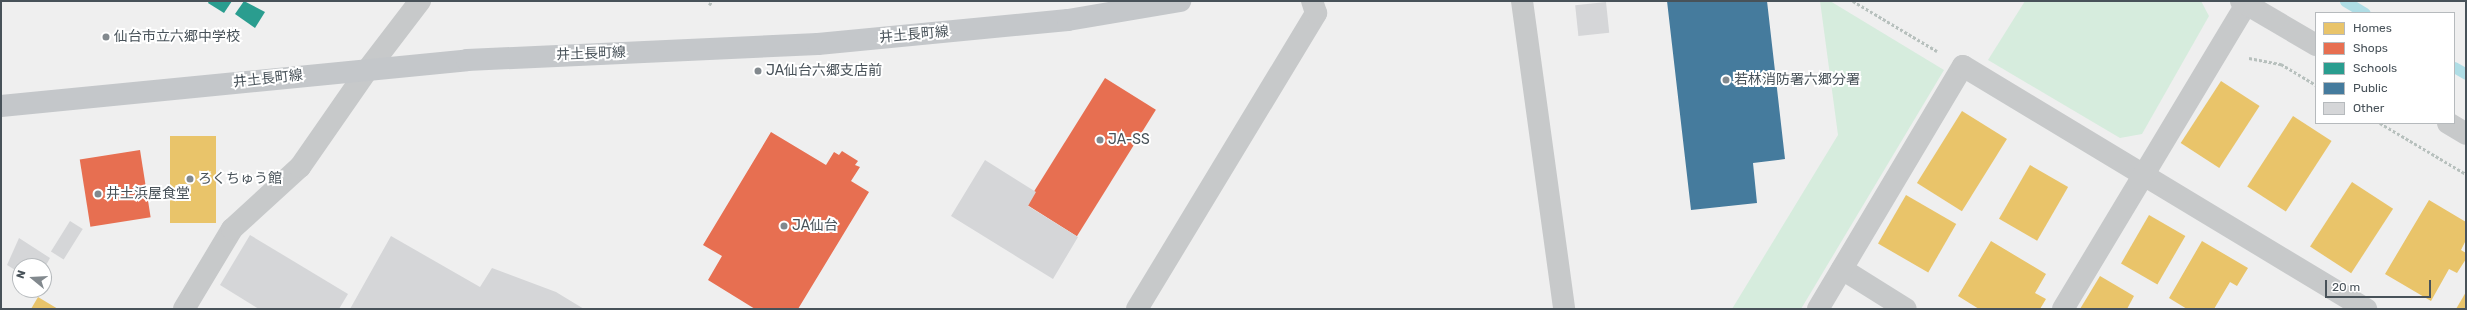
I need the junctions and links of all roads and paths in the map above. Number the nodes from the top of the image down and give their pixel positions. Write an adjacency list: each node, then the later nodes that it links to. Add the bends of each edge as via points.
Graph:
1 (420, 1): 12 (street)
2 (712, 1): 8 (path)
3 (1180, 1): 12 (main road, 井土長町線, via 1068,20 818,44 467,60)
4 (1312, 1): 22 (street, via 1316,13)
5 (1522, 1): 23 (street)
6 (1853, 1): 11 (path)
7 (2244, 3): 9 (street); 10 (street)
8 (709, 5)
9 (2315, 44)
10 (2221, 47): 13 (path, via 2235,55 2281,64); 19 (street)
11 (1963, 66): 19 (street); 20 (street)
12 (368, 69): 14 (main road, 井土長町線); 21 (street, via 300,167 232,229)
13 (2315, 84)
14 (1, 106)
15 (2382, 124): 18 (path)
16 (2450, 124): 17 (street)
17 (2466, 134)
18 (2466, 174)
19 (2144, 175): 26 (street); 27 (street)
20 (1842, 269): 24 (street); 25 (street)
21 (184, 309)
22 (1137, 309)
23 (1564, 309)
24 (1818, 309)
25 (1906, 309)
26 (2063, 309)
27 (2366, 309)

